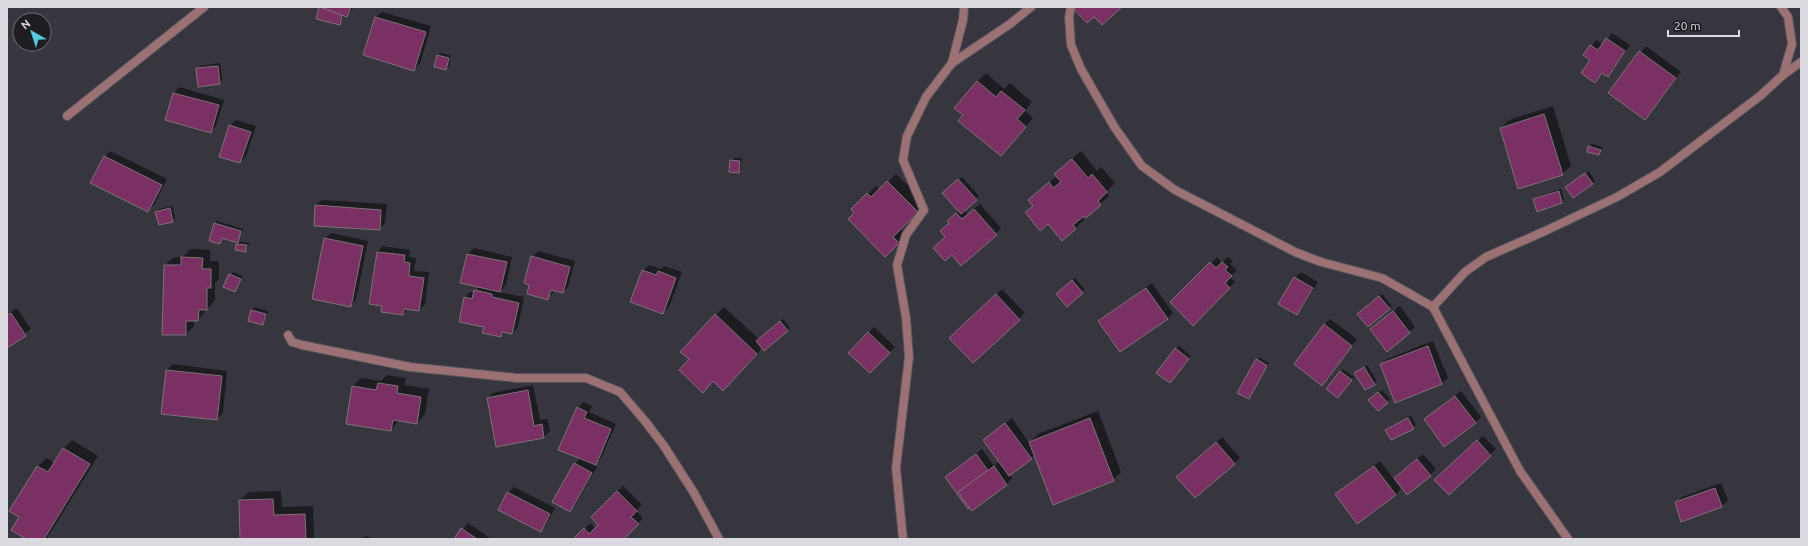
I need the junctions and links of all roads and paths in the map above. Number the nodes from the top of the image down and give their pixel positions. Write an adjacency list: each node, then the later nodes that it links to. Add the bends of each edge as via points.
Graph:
1 (204, 7): 9 (street)
2 (964, 7): 7 (street)
3 (1031, 7): 7 (street)
4 (1071, 7): 10 (street, via 1071,45 1081,69 1114,128 1142,166 1175,190 1295,252 1321,262 1382,278)
5 (1781, 7): 8 (street, via 1788,17 1792,44)
6 (1801, 62): 8 (street)
7 (952, 64): 13 (street, via 926,97 907,136 903,160 924,210 906,235 897,265 906,318 909,357 896,468)
8 (1783, 75): 10 (street, via 1760,96 1660,172 1617,197 1486,257 1465,272)
9 (67, 116)
10 (1433, 307): 14 (street, via 1520,471)
11 (288, 335): 12 (street, via 292,342 302,345 410,367 517,378 586,378 620,392 664,446)
12 (719, 539)
13 (903, 539)
14 (1568, 539)

